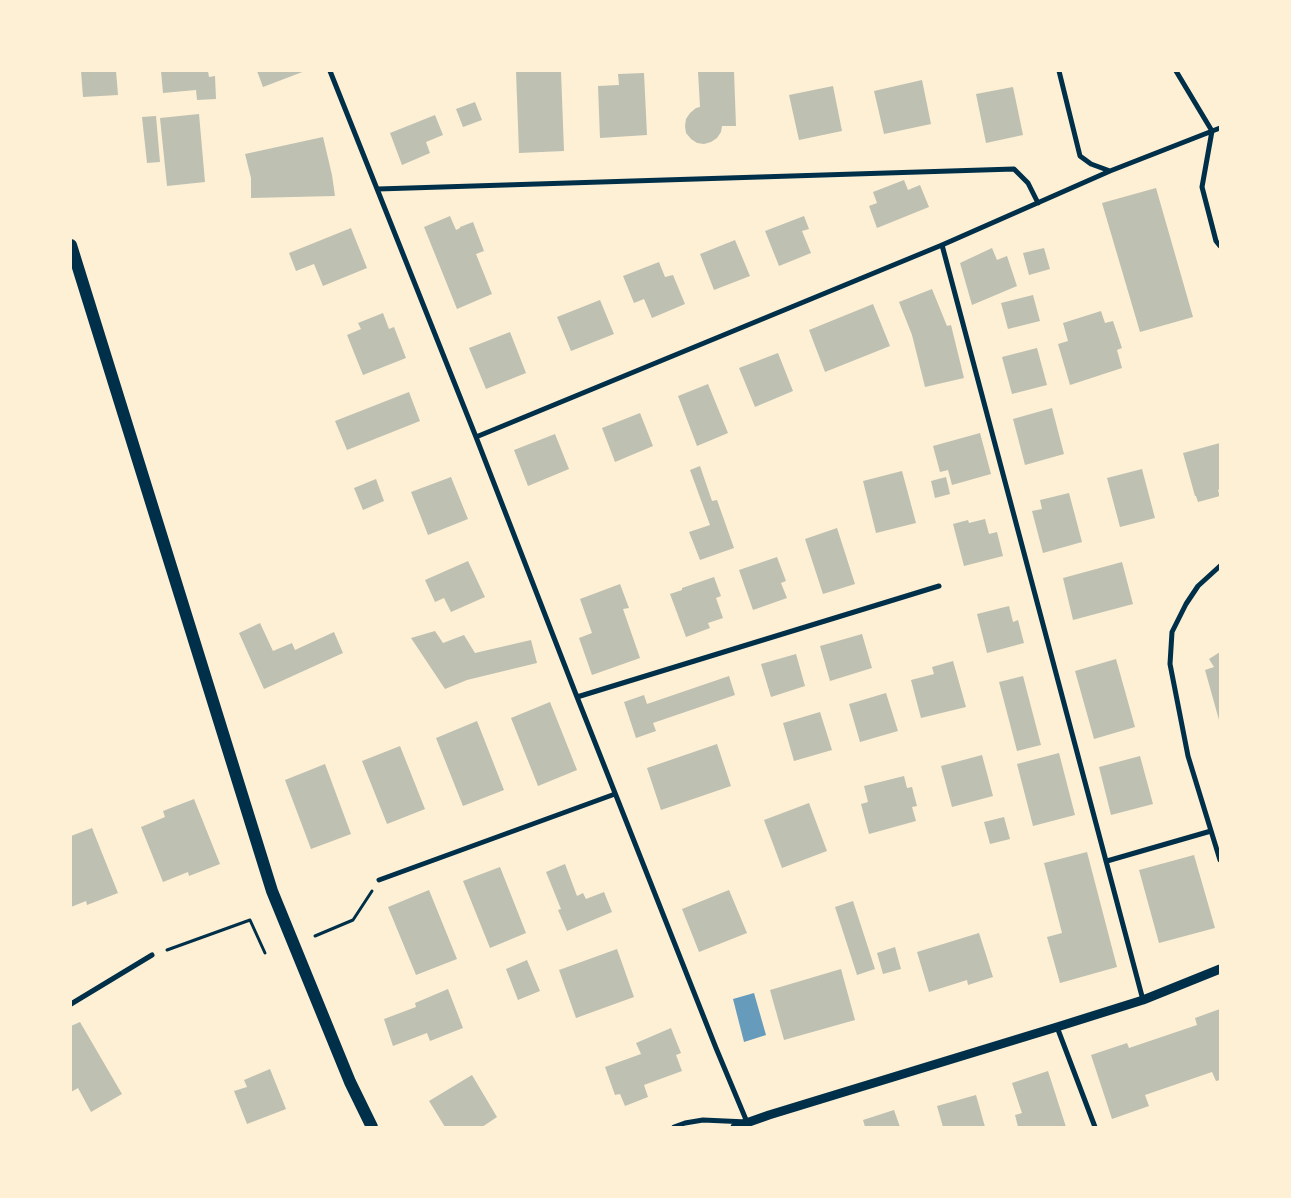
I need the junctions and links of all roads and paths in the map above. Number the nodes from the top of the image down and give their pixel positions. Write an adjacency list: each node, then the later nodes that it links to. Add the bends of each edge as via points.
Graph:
1 (330, 71): 7 (street)
2 (1059, 71): 6 (street, via 1080,156)
3 (1176, 71): 5 (street)
4 (1220, 128): 5 (street)
5 (1212, 131): 6 (street); 11 (street, via 1202,187)
6 (1110, 171): 8 (street)
7 (378, 189): 8 (street, via 1014,169 1028,183); 12 (street)
8 (1038, 204): 10 (street)
9 (71, 245): 29 (main road, via 272,891 350,1082)
10 (942, 245): 12 (street); 19 (street)
11 (1220, 246)
12 (476, 437): 15 (street)
13 (1220, 566): 17 (street, via 1198,586 1186,604 1172,632 1170,664 1188,756)
14 (939, 586): 15 (street)
15 (576, 697): 16 (street)
16 (615, 794): 20 (street); 28 (street)
17 (1211, 831): 18 (street); 19 (street)
18 (1220, 860)
19 (1107, 861): 25 (street)
20 (379, 880): 21 (path, via 353,920)
21 (315, 936)
22 (265, 953): 23 (path, via 250,920)
23 (152, 955): 26 (street)
24 (1220, 969): 25 (street)
25 (1143, 1000): 27 (street)
26 (71, 1004)
27 (1057, 1028): 28 (street); 32 (street)
28 (748, 1124): 30 (street, via 703,1120); 31 (street)
29 (372, 1127)
30 (674, 1127)
31 (736, 1127)
32 (1095, 1127)

